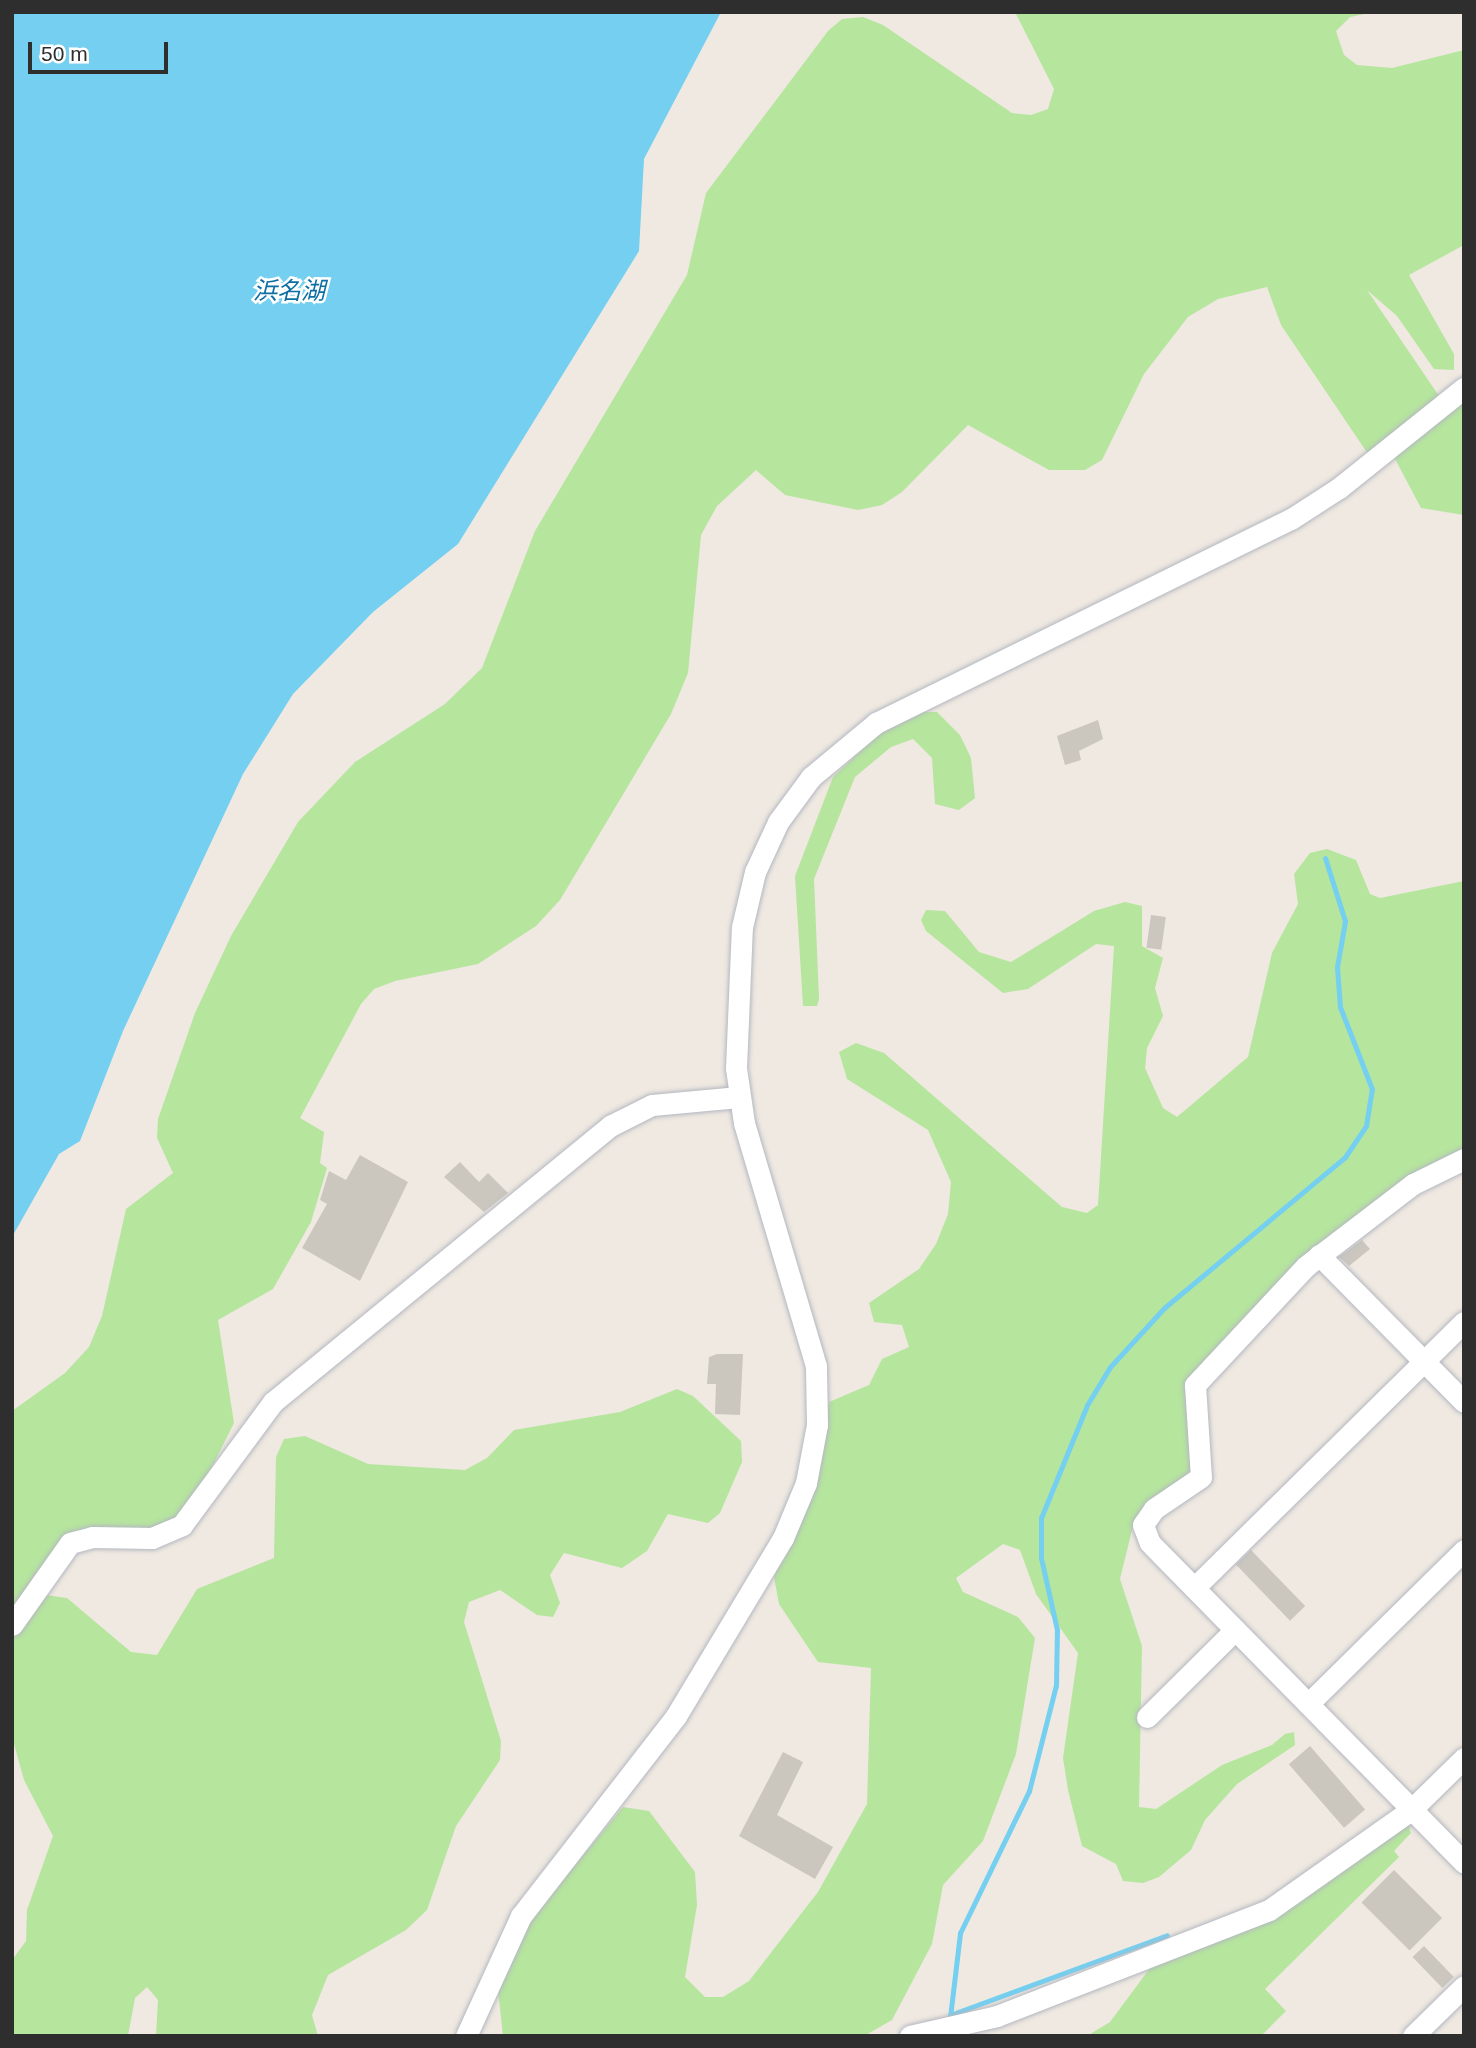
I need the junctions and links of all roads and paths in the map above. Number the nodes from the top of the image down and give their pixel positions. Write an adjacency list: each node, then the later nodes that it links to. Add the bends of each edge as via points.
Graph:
1 (1464, 388): 2 (street, via 1339,488 1291,519 901,710 831,757 778,822 747,899 735,1040)
2 (739, 1097): 10 (street, via 652,1105 616,1121 273,1402 182,1525 152,1538 92,1537 70,1543); 18 (street, via 814,1357 817,1425 806,1483 783,1538 676,1716 521,1916)
3 (1464, 1158): 4 (street, via 1428,1173)
4 (1320, 1255): 6 (street); 9 (street, via 1195,1385 1200,1477 1154,1509 1143,1525 1150,1543)
5 (1464, 1322): 6 (street)
6 (1424, 1361): 7 (street); 9 (street)
7 (1464, 1402)
8 (1464, 1550): 12 (street)
9 (1194, 1588): 11 (street)
10 (12, 1625)
11 (1236, 1630): 12 (street); 13 (street)
12 (1308, 1704): 15 (street)
13 (1147, 1717)
14 (1464, 1758): 15 (street)
15 (1412, 1809): 16 (street); 19 (street, via 1259,1915 997,2016)
16 (1464, 1862)
17 (1464, 1986): 20 (street)
18 (466, 2036)
19 (910, 2036)
20 (1413, 2036)

